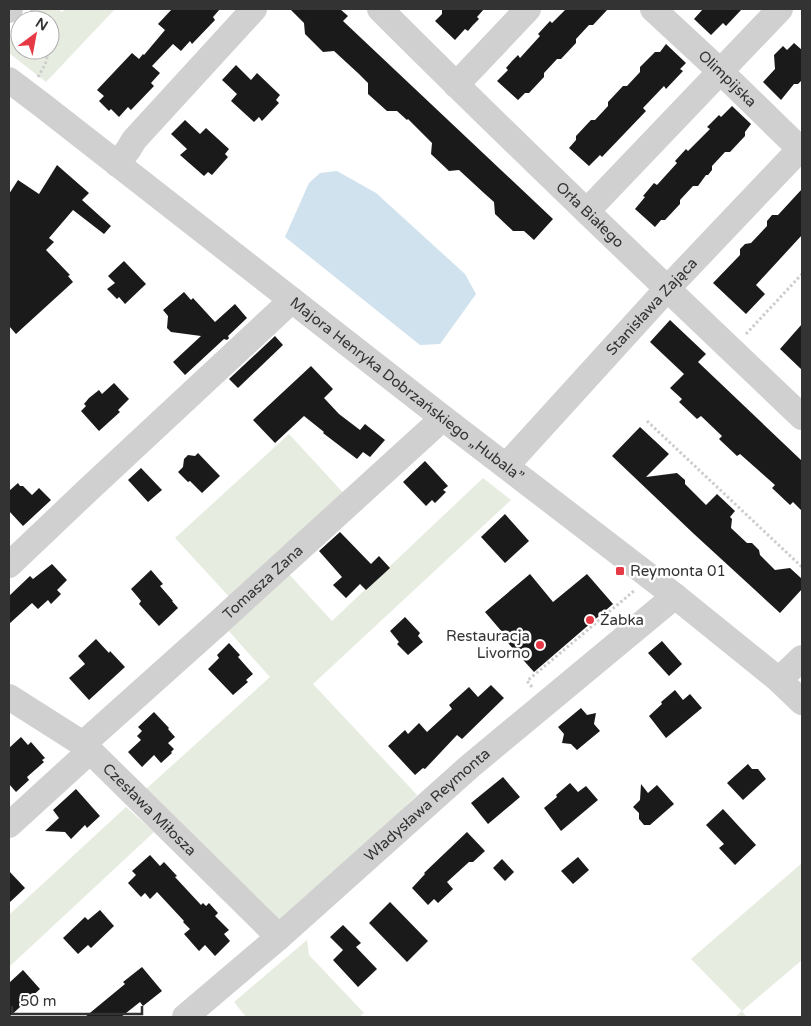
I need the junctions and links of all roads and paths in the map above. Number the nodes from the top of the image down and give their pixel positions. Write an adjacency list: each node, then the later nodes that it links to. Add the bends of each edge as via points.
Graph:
1 (254, 9): 12 (street, via 134,140)
2 (380, 9): 10 (street, Orła Białego)
3 (528, 9): 10 (street)
4 (653, 9): 7 (street, Olimpijska)
5 (780, 9): 7 (street)
6 (46, 60): 8 (path)
7 (721, 72): 11 (street, Olimpijska); 13 (street)
8 (38, 76)
9 (9, 80): 12 (street, Majora Henryka Dobrzańskiego „Hubala”)
10 (456, 85): 13 (street, Orła Białego)
11 (801, 150): 15 (street, Stanisława Zająca)
12 (117, 164): 16 (street, Majora Henryka Dobrzańskiego „Hubala”)
13 (587, 211): 15 (street, Orła Białego)
14 (802, 275): 17 (path)
15 (667, 289): 18 (street, Orła Białego); 21 (street, Stanisława Zająca)
16 (292, 300): 19 (street, Majora Henryka Dobrzańskiego „Hubala”); 22 (street)
17 (742, 338)
18 (802, 417)
19 (443, 418): 21 (street, Majora Henryka Dobrzańskiego „Hubala”); 31 (street, Tomasza Zana)
20 (647, 421): 23 (path)
21 (506, 466): 25 (street, Majora Henryka Dobrzańskiego „Hubala”)
22 (9, 565)
23 (802, 568)
24 (641, 584): 28 (path, via 527,681)
25 (675, 596): 27 (street, Majora Henryka Dobrzańskiego „Hubala”); 33 (street, Władysława Reymonta, via 469,767)
26 (802, 658): 27 (street)
27 (779, 680): 30 (street, Majora Henryka Dobrzańskiego „Hubala”)
28 (534, 688)
29 (9, 697): 31 (street, Czesława Miłosza)
30 (802, 702)
31 (86, 747): 32 (street, Tomasza Zana); 33 (street, Czesława Miłosza)
32 (9, 824)
33 (279, 938): 34 (street, Władysława Reymonta)
34 (185, 1017)

